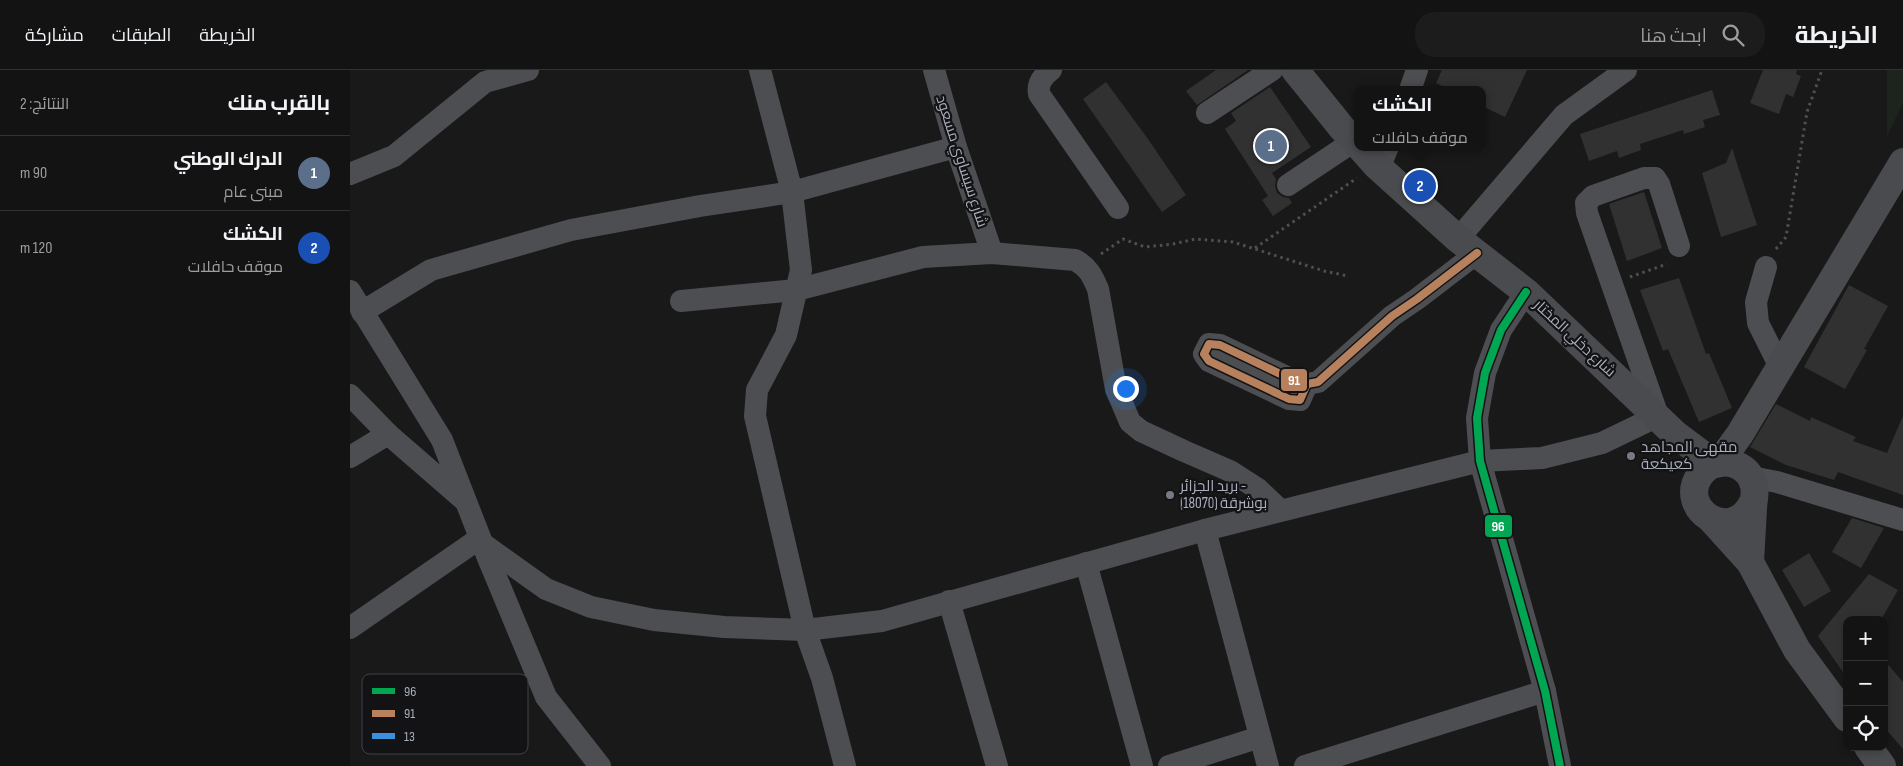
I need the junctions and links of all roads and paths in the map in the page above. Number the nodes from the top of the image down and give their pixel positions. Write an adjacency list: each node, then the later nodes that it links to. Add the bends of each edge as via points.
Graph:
1 (528, 70): 16 (street, via 485,82 394,156)
2 (760, 70): 18 (street)
3 (934, 70): 13 (street, شارع سيساوي مسعود)
4 (1051, 70): 19 (street, via 1041,81 1039,94)
5 (1272, 70): 11 (street)
6 (1295, 70): 12 (main road, شارع دخلي المختار)
7 (1416, 70): 10 (street)
8 (1626, 70): 20 (street, via 1564,115)
9 (1822, 70): 25 (path, via 1807,112 1786,238)
10 (1411, 86)
11 (1207, 112)
12 (1354, 135)
13 (956, 147): 18 (street); 22 (street, شارع سيساوي مسعود)
14 (1369, 152): 17 (street); 20 (main road, شارع دخلي المختار); 21 (path)
15 (1903, 162): 33 (main road)
16 (350, 174)
17 (1288, 185)
18 (792, 192): 28 (street, via 801,270); 32 (street, via 571,230 431,270)
19 (1118, 208)
20 (1468, 246): 30 (main road, شارع دخلي المختار); 34 (street, via 1418,299 1392,316 1318,382)
21 (1255, 248): 24 (path, via 1233,242 1196,239 1145,247 1123,239); 26 (path)
22 (992, 253): 24 (street, via 1075,260); 28 (street, via 923,256)
23 (1677, 254): 27 (path); 27 (street, via 1655,178 1644,178 1593,196 1585,208)
24 (1085, 265): 44 (street, via 1098,289 1116,389 1130,422 1158,439 1230,471 1258,489)
25 (1766, 266): 33 (street, via 1756,302 1758,323)
26 (1348, 276)
27 (1613, 288): 36 (street)
28 (796, 290): 31 (street); 53 (street, via 786,335 757,390 755,416)
29 (350, 291): 32 (street)
30 (1526, 292): 36 (main road, شارع دخلي المختار); 40 (street, via 1501,330 1484,373 1477,418)
31 (681, 301)
32 (362, 312): 43 (street, via 442,440)
33 (1780, 367): 38 (main road)
34 (1307, 384)
35 (350, 395): 37 (street)
36 (1666, 425): 40 (street, via 1542,458); 41 (main road, شارع دخلي المختار); 45 (main road)
37 (388, 434): 39 (street); 43 (street)
38 (1740, 434): 41 (main road); 42 (main road)
39 (350, 457)
40 (1480, 461): 44 (street); 54 (street)
41 (1717, 463): 42 (main road, via 1735,464 1744,469); 45 (main road, via 1705,469 1698,478 1695,489)
42 (1760, 487): 45 (main road, via 1745,514 1733,521 1725,522); 46 (street); 49 (main road)
43 (466, 502): 48 (street)
44 (1280, 510): 47 (street)
45 (1703, 510): 49 (main road)
46 (1903, 520)
47 (1205, 530): 50 (street); 56 (street)
48 (482, 541): 52 (street); 53 (street, via 546,589 591,607 654,620); 58 (street, via 546,697)
49 (1750, 562): 55 (main road, via 1797,650)
50 (1086, 563): 51 (street); 61 (street)
51 (949, 601): 53 (street, via 882,621); 60 (street)
52 (350, 628)
53 (805, 630): 59 (street, via 822,678)
54 (1544, 691): 64 (street); 65 (street)
55 (1843, 713)
56 (1260, 738): 62 (street); 63 (street)
57 (1871, 751): 66 (main road)
58 (600, 766)
59 (845, 766)
60 (997, 766)
61 (1142, 766)
62 (1169, 766)
63 (1268, 766)
64 (1305, 766)
65 (1560, 766)
66 (1882, 766)

